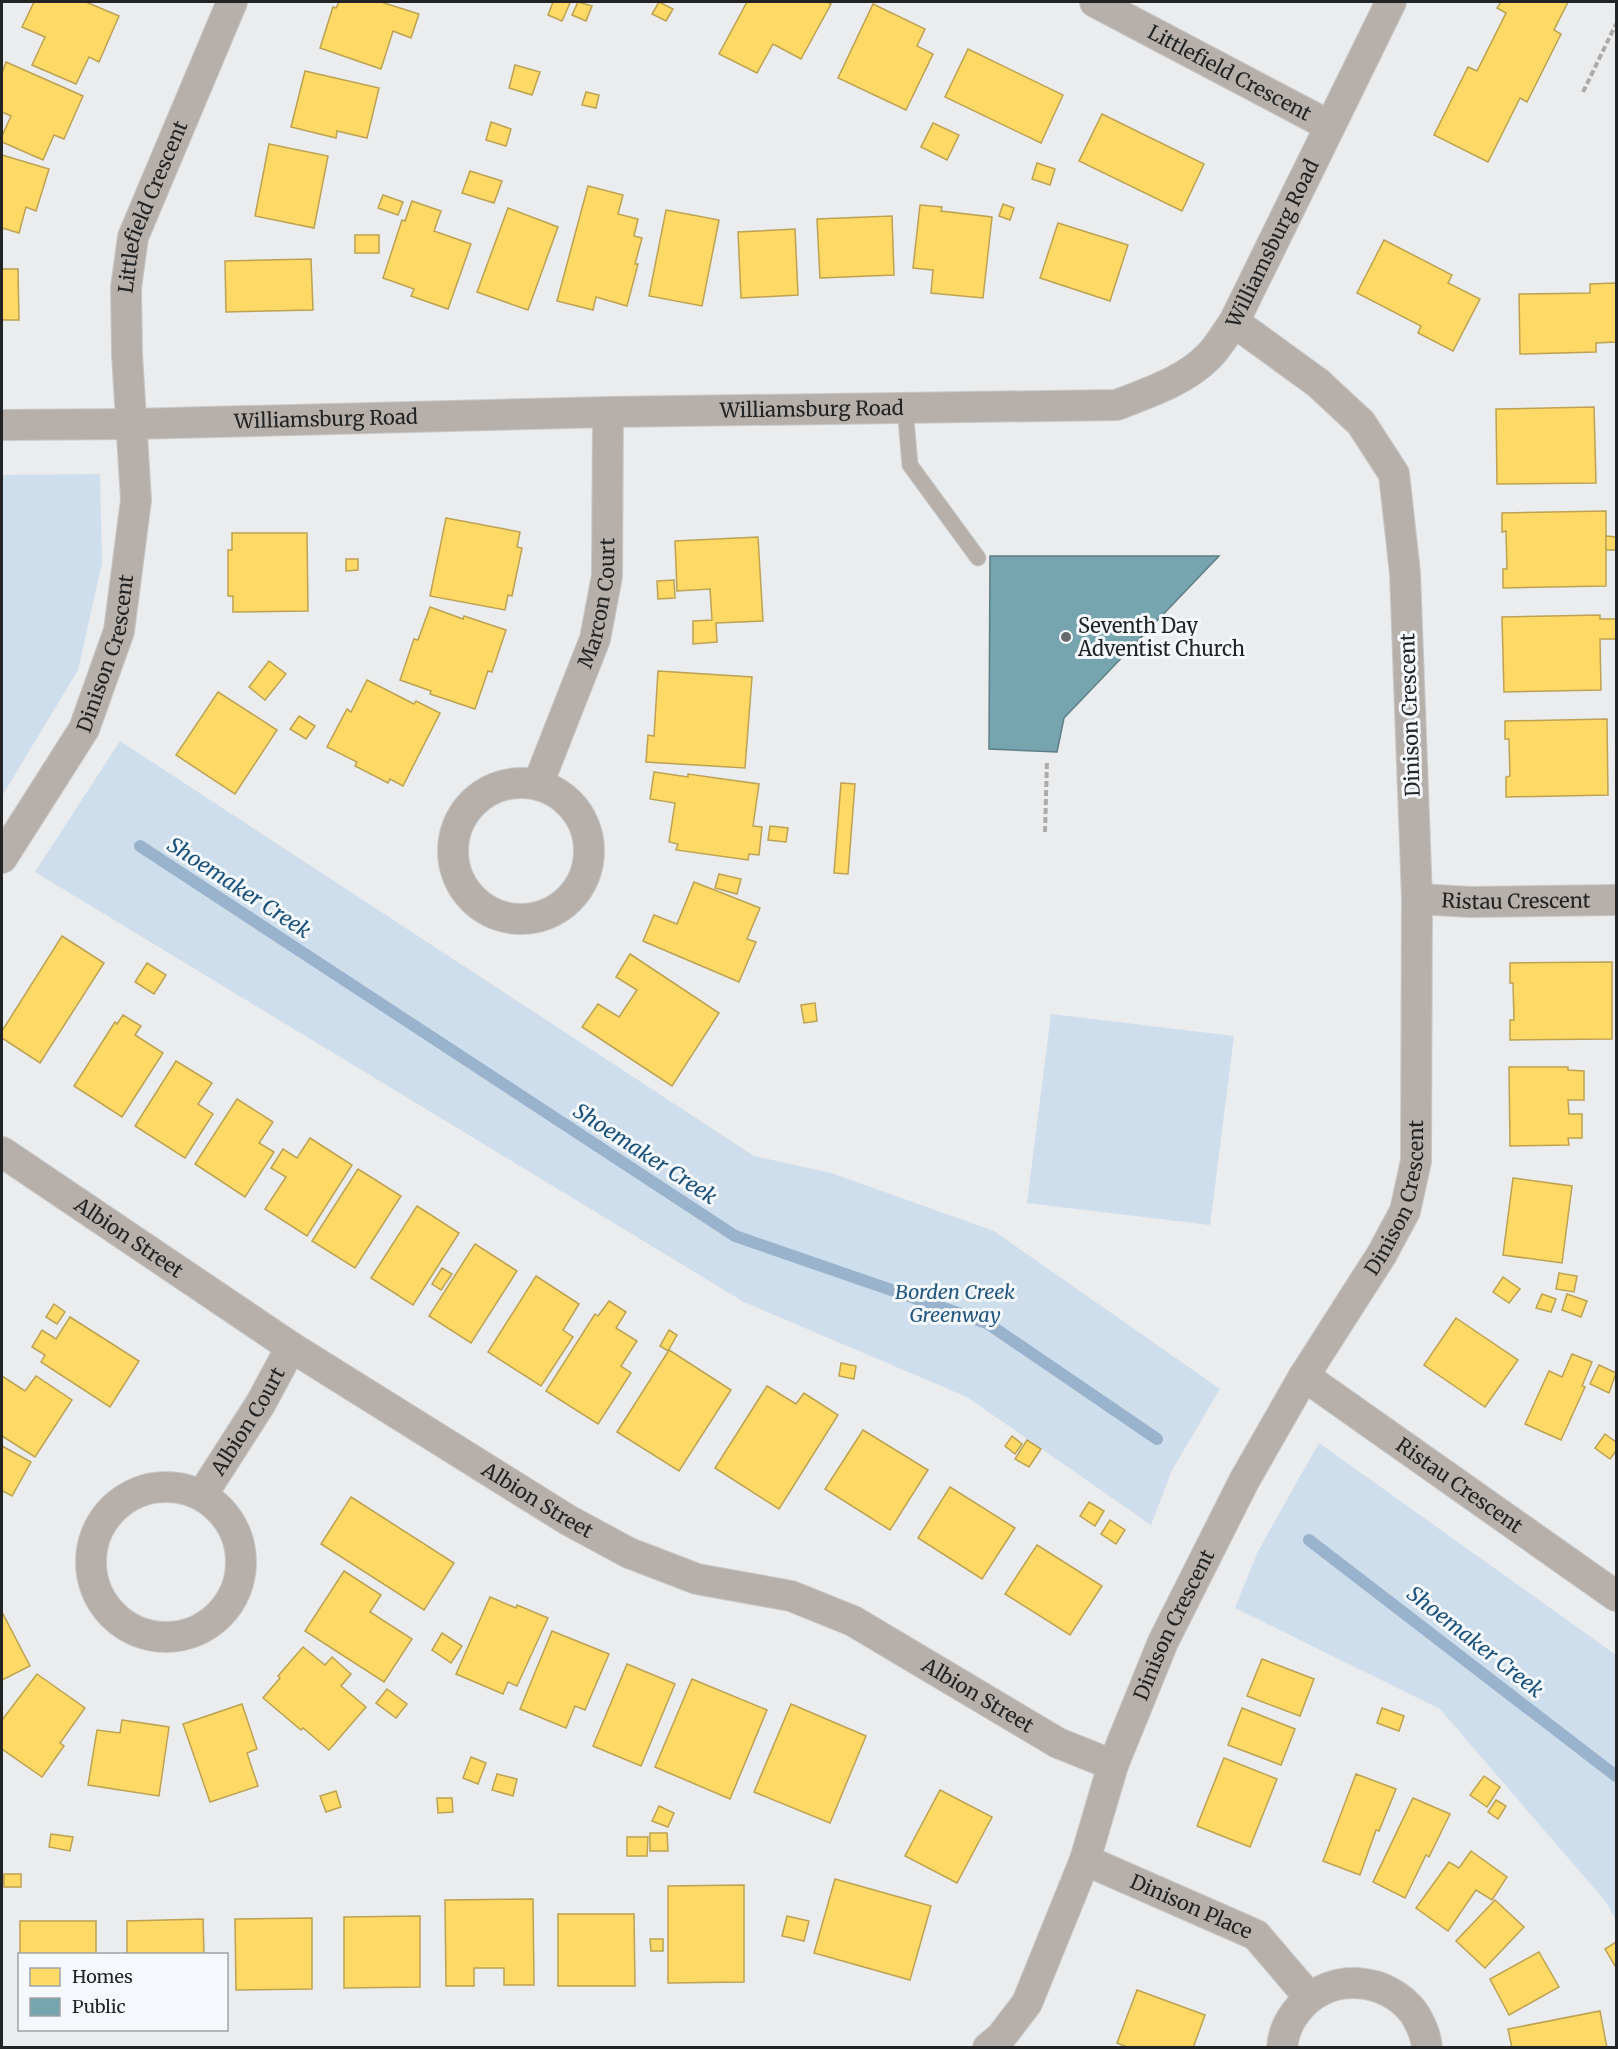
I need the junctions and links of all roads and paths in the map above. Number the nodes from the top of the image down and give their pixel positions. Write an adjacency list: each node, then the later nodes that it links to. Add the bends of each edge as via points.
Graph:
1 (232, 2): 10 (street, Littlefield Crescent, via 133,237 126,288)
2 (1095, 2): 6 (street, Littlefield Crescent)
3 (1391, 2): 6 (street, Williamsburg Road)
4 (1617, 24): 5 (path)
5 (1583, 92)
6 (1330, 126): 7 (street, Williamsburg Road)
7 (1234, 322): 8 (street, Williamsburg Road, via 1208,357 1188,372 1117,405); 17 (street, Dinison Crescent, via 1318,383 1361,423 1394,474 1405,573)
8 (905, 408): 9 (street, Williamsburg Road); 12 (lane, via 910,465)
9 (608, 412): 10 (street, Williamsburg Road); 14 (street, Marcon Court, via 607,576 595,639)
10 (132, 424): 11 (street, Williamsburg Road); 16 (street, Dinison Crescent, via 135,500 119,631 84,729)
11 (2, 425)
12 (978, 558)
13 (1047, 761): 15 (path)
14 (538, 784): 14 (street, via 514,783 490,790 471,804 458,825 453,843 454,867 465,891 482,908 498,916 522,920 544,916 565,904 586,875 590,852 584,821 570,802)
15 (1045, 832)
16 (2, 858)
17 (1416, 899): 18 (street, Ristau Crescent); 21 (street, Dinison Crescent, via 1416,1161 1406,1211)
18 (1617, 900)
19 (2, 1152): 20 (street, Albion Street)
20 (291, 1347): 22 (street, Albion Court); 24 (street, Albion Street, via 568,1520 629,1553 697,1579 791,1596 853,1621 1058,1743)
21 (1304, 1376): 23 (street, Ristau Crescent); 24 (street, Dinison Crescent, via 1244,1480 1163,1642)
22 (202, 1496): 22 (street, Albion Court, via 178,1487 147,1489 123,1500 104,1519 93,1543 91,1569 101,1600 133,1630 159,1637 199,1629 216,1617 233,1596 240,1573 240,1547 231,1523 214,1503)
23 (1617, 1596)
24 (1113, 1765): 25 (street, Dinison Crescent)
25 (1085, 1860): 26 (street, Dinison Place, via 1257,1935); 27 (street, Dinison Crescent, via 1027,2003)
26 (1309, 1997): 28 (street, via 1292,2016); 29 (street, via 1330,1986 1356,1982 1381,1987 1406,2003 1421,2023)
27 (988, 2048)
28 (1282, 2048)
29 (1427, 2048)

